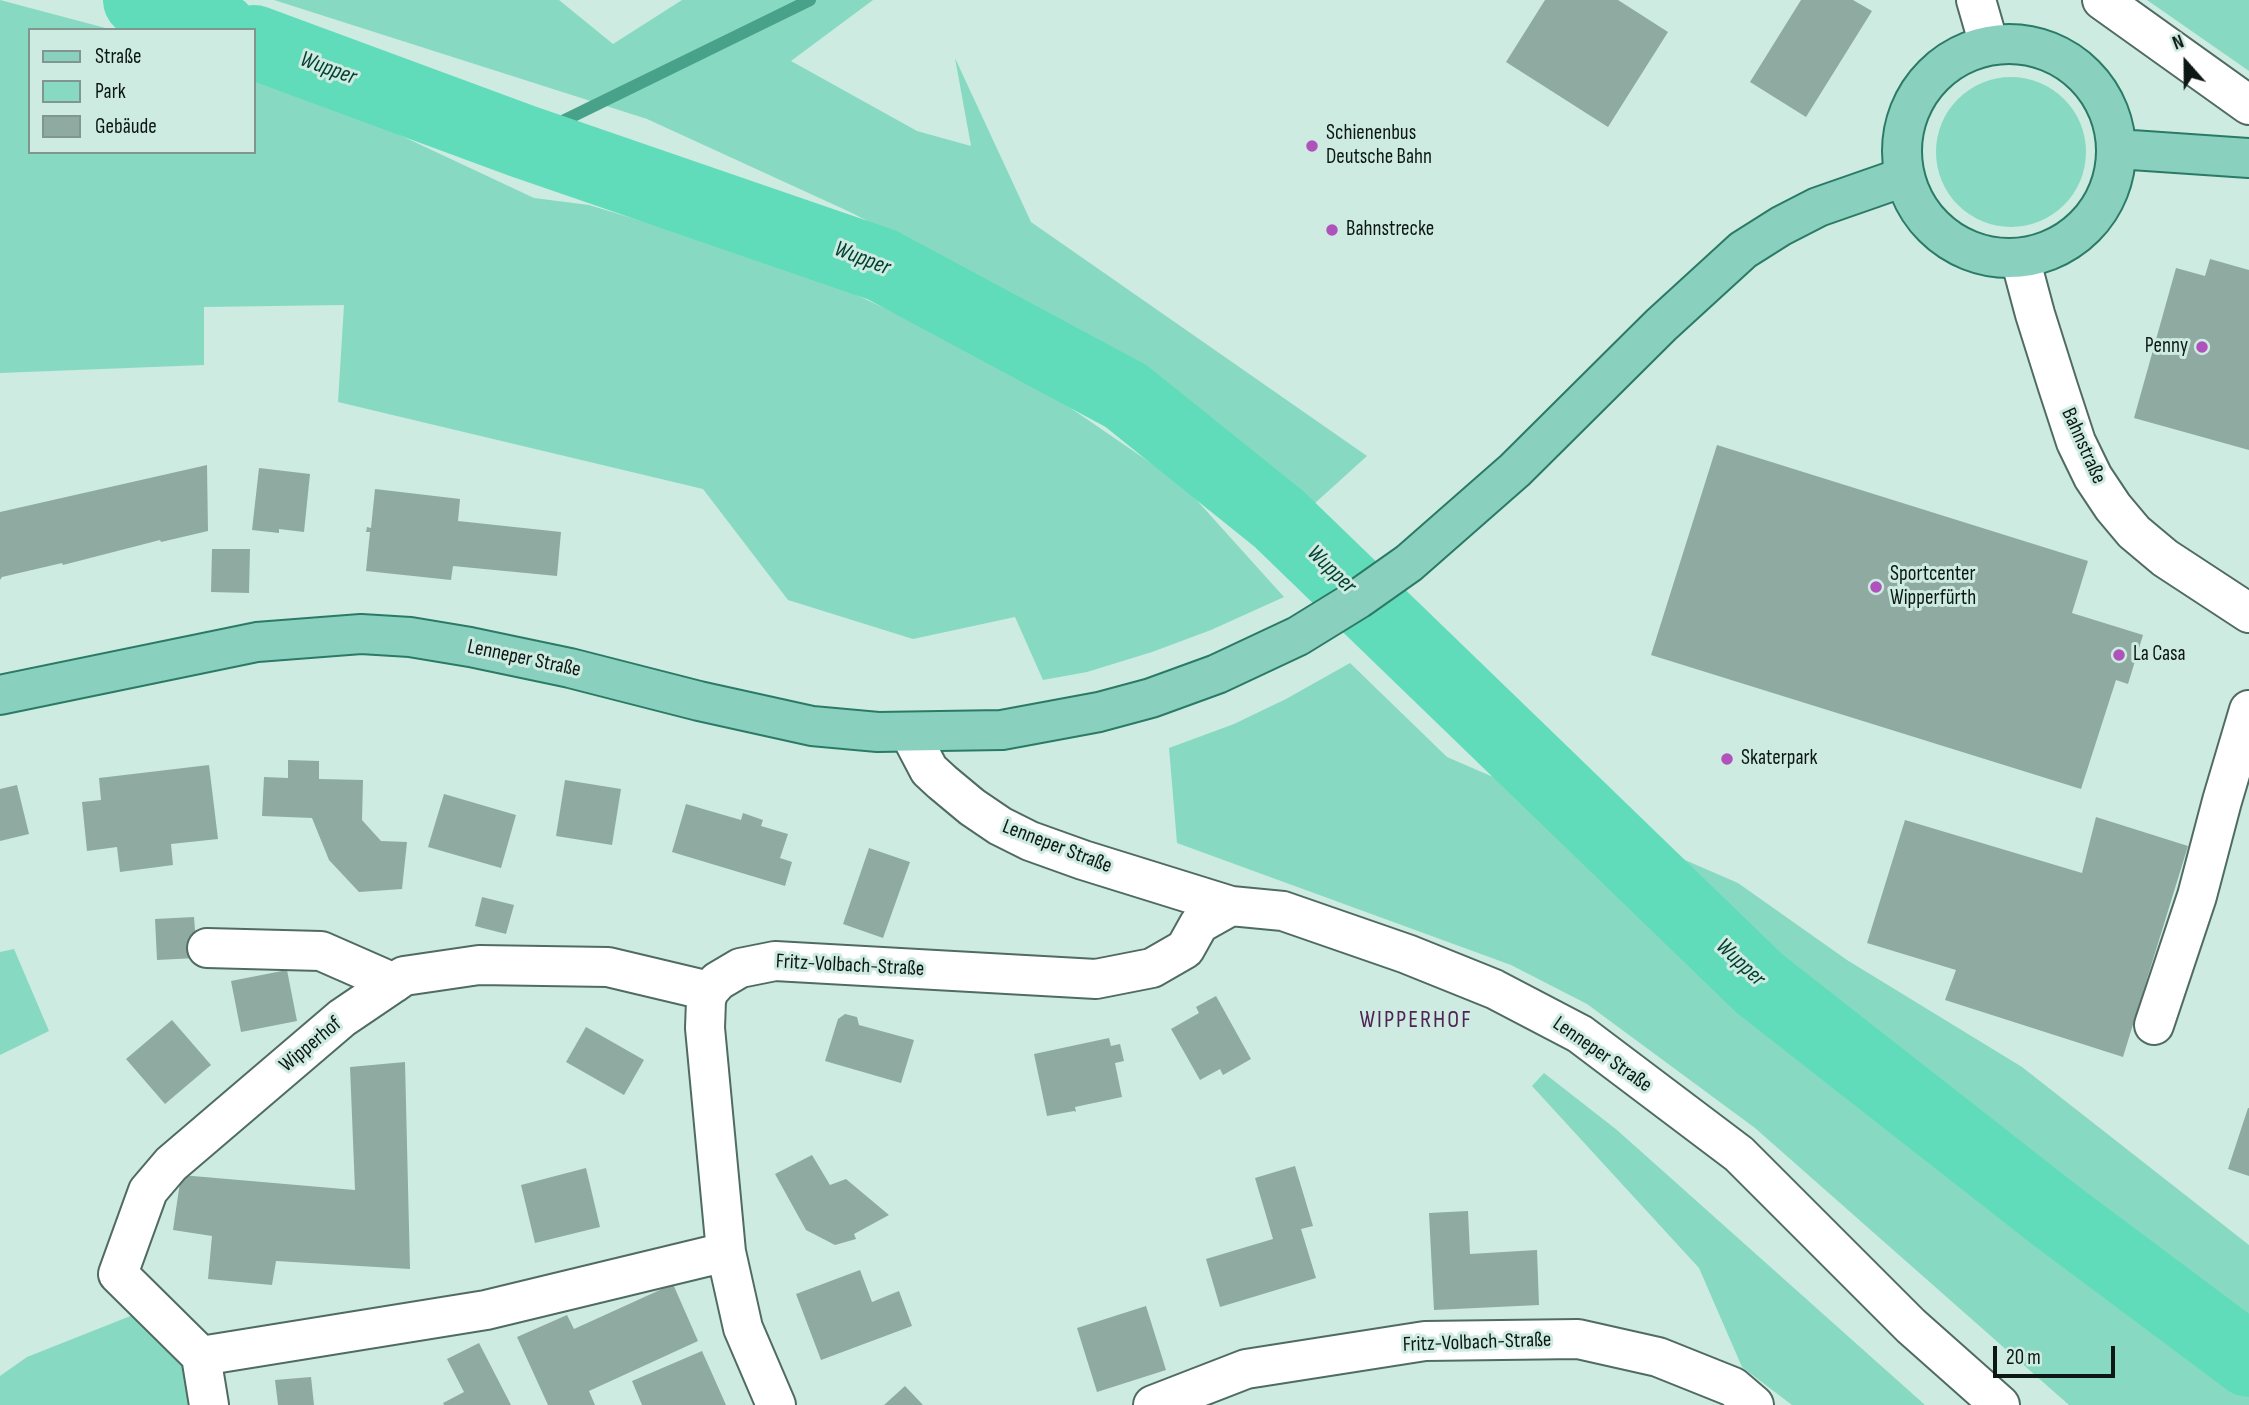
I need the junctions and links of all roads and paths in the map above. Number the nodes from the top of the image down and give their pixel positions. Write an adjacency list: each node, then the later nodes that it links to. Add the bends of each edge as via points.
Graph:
1 (1976, 0): 3 (street)
2 (2102, 0): 4 (street)
3 (1989, 45): 5 (main road, via 2020,43 2051,51 2077,67 2108,108); 7 (main road, via 1962,54 1937,70 1918,92 1904,128)
4 (2249, 105)
5 (2117, 149): 6 (main road); 8 (main road, via 2105,200 2090,222 2046,252)
6 (2249, 158)
7 (1904, 177): 8 (main road, via 1916,205 1935,229 1960,247 1989,257); 12 (main road, via 1818,207 1743,250 1516,470 1409,563 1298,636 1217,674 1099,712 1002,730)
8 (2020, 258): 9 (street, Bahnstraße, via 2069,420 2093,477 2134,532)
9 (2249, 613)
10 (0, 695): 12 (main road, Lenneper Straße, via 257,642 361,634 470,647 812,726)
11 (2249, 710): 17 (street, via 2197,896)
12 (909, 732): 13 (street, Lenneper Straße, via 929,770 1000,826 1083,860)
13 (1231, 905): 16 (street, Fritz-Volbach-Straße, via 1199,925 1185,949 1152,968 1096,979 775,961 740,968); 24 (street, Lenneper Straße, via 1283,911 1407,954 1494,989 1580,1034 1739,1154 1911,1326)
14 (207, 948): 15 (street, via 321,951)
15 (394, 983): 16 (street, Wipperhof, via 404,976 479,965 608,967); 19 (street, Wipperhof, via 342,1018 171,1164 148,1191 118,1274)
16 (709, 991): 18 (street, via 705,1028)
17 (2154, 1025)
18 (726, 1252): 19 (street, via 486,1310); 21 (street, via 743,1328)
19 (201, 1356): 20 (street)
20 (209, 1405)
21 (776, 1405)
22 (1153, 1405): 23 (street, Fritz-Volbach-Straße, via 1246,1369 1425,1341 1578,1339 1658,1357 1733,1387)
23 (1754, 1405)
24 (2000, 1405)

